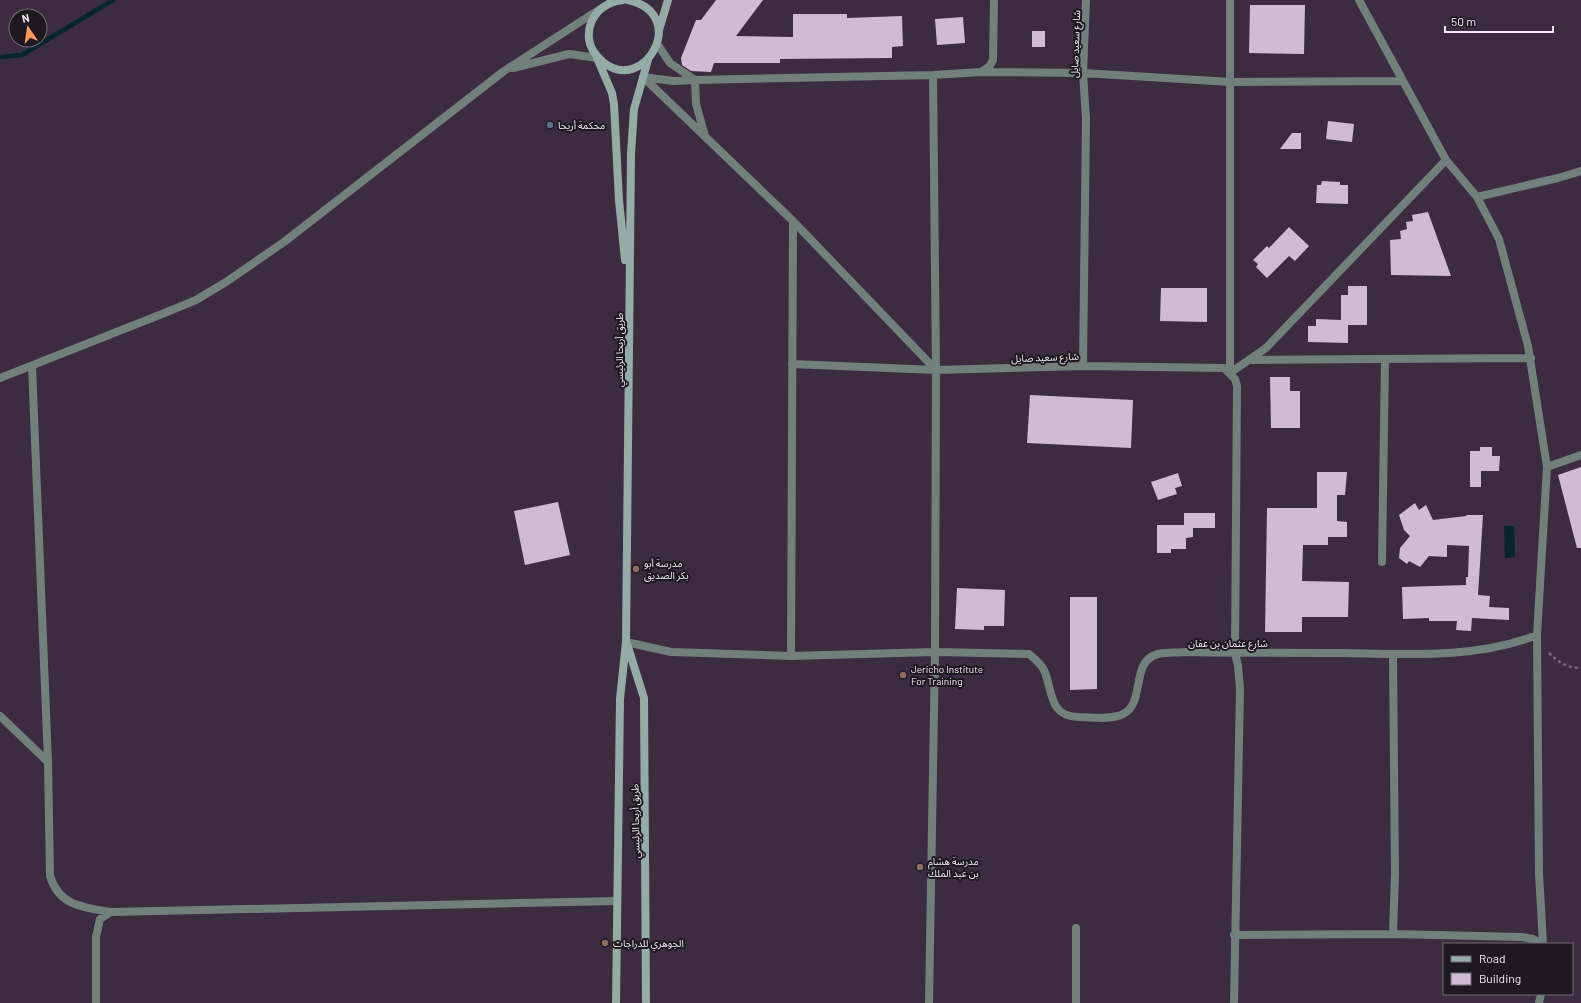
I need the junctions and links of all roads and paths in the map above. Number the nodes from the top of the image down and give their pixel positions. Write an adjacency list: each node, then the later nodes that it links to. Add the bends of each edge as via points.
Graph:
1 (618, 0): 8 (main road)
2 (628, 0): 9 (main road, via 638,2 648,9 655,18)
3 (668, 0): 9 (main road)
4 (994, 0): 14 (street, via 993,60 989,67)
5 (1086, 0): 15 (street, شارع سعيد صايل)
6 (1230, 0): 20 (street)
7 (1359, 0): 19 (street)
8 (604, 6): 11 (main road, via 595,14 590,25 590,46); 13 (street)
9 (659, 30): 10 (main road)
10 (658, 45): 12 (main road); 18 (street, via 670,63)
11 (598, 58): 12 (main road, via 606,65 628,70); 13 (street, via 569,54); 26 (main road, via 613,99)
12 (648, 60): 17 (main road, طريق أريحا الرئيسي)
13 (504, 70): 31 (street, via 284,242 226,282 196,300)
14 (981, 72): 15 (street); 16 (street)
15 (1083, 73): 20 (street); 32 (street, شارع سعيد صايل, via 1086,119)
16 (933, 75): 18 (street); 33 (street)
17 (643, 77): 18 (street, via 672,81); 21 (street); 26 (main road, طريق أريحا الرئيسي, via 634,109 631,154)
18 (695, 80): 21 (street, via 696,104)
19 (1402, 81): 20 (street); 22 (street)
20 (1231, 82): 34 (street)
21 (706, 138): 25 (street)
22 (1446, 160): 24 (street); 29 (street, via 1266,348)
23 (1581, 171): 24 (street)
24 (1477, 197): 27 (street, via 1499,238)
25 (793, 221): 30 (street); 33 (street)
26 (629, 302): 40 (main road, طريق أريحا الرئيسي)
27 (1530, 358): 28 (street); 37 (street)
28 (1385, 359): 29 (street); 38 (street)
29 (1248, 360): 34 (street)
30 (792, 364): 33 (street, شارع سعيد صايل); 44 (street)
31 (32, 366): 35 (street); 47 (street)
32 (1083, 366): 33 (street, شارع سعيد صايل); 34 (street, via 1224,368)
33 (936, 370): 41 (street)
34 (1230, 372): 42 (street, via 1237,386)
35 (0, 378)
36 (1581, 456): 37 (street)
37 (1547, 467): 39 (street)
38 (1382, 562)
39 (1537, 636): 43 (street, شارع عثمان بن عفان, via 1501,647); 45 (path, via 1545,649 1560,663); 54 (street)
40 (626, 642): 44 (street, شارع عثمان بن عفان, via 671,652); 48 (main road, طريق أريحا الرئيسي, via 620,699); 57 (main road, طريق أريحا الرئيسي, via 644,698)
41 (935, 652): 42 (street, شارع عثمان بن عفان, via 1029,654 1044,669 1056,708 1063,714 1074,717 1112,717 1128,712 1134,704 1141,670 1158,654); 44 (street, شارع عثمان بن عفان); 58 (street)
42 (1235, 653): 43 (street, شارع عثمان بن عفان); 52 (street, via 1240,689)
43 (1393, 655): 51 (street, via 1395,874)
44 (791, 656)
45 (1581, 668)
46 (0, 716): 47 (street)
47 (48, 762): 49 (street, via 50,876 53,887 66,900 83,908)
48 (617, 901): 49 (street); 56 (main road, طريق أريحا الرئيسي)
49 (111, 912): 55 (street, via 100,919 96,937)
50 (1076, 928): 59 (street)
51 (1392, 934): 52 (street); 53 (street, via 1522,937)
52 (1234, 935): 60 (street)
53 (1540, 943)
54 (1542, 943)
55 (96, 1003)
56 (616, 1003)
57 (646, 1003)
58 (929, 1003)
59 (1076, 1003)
60 (1234, 1003)

